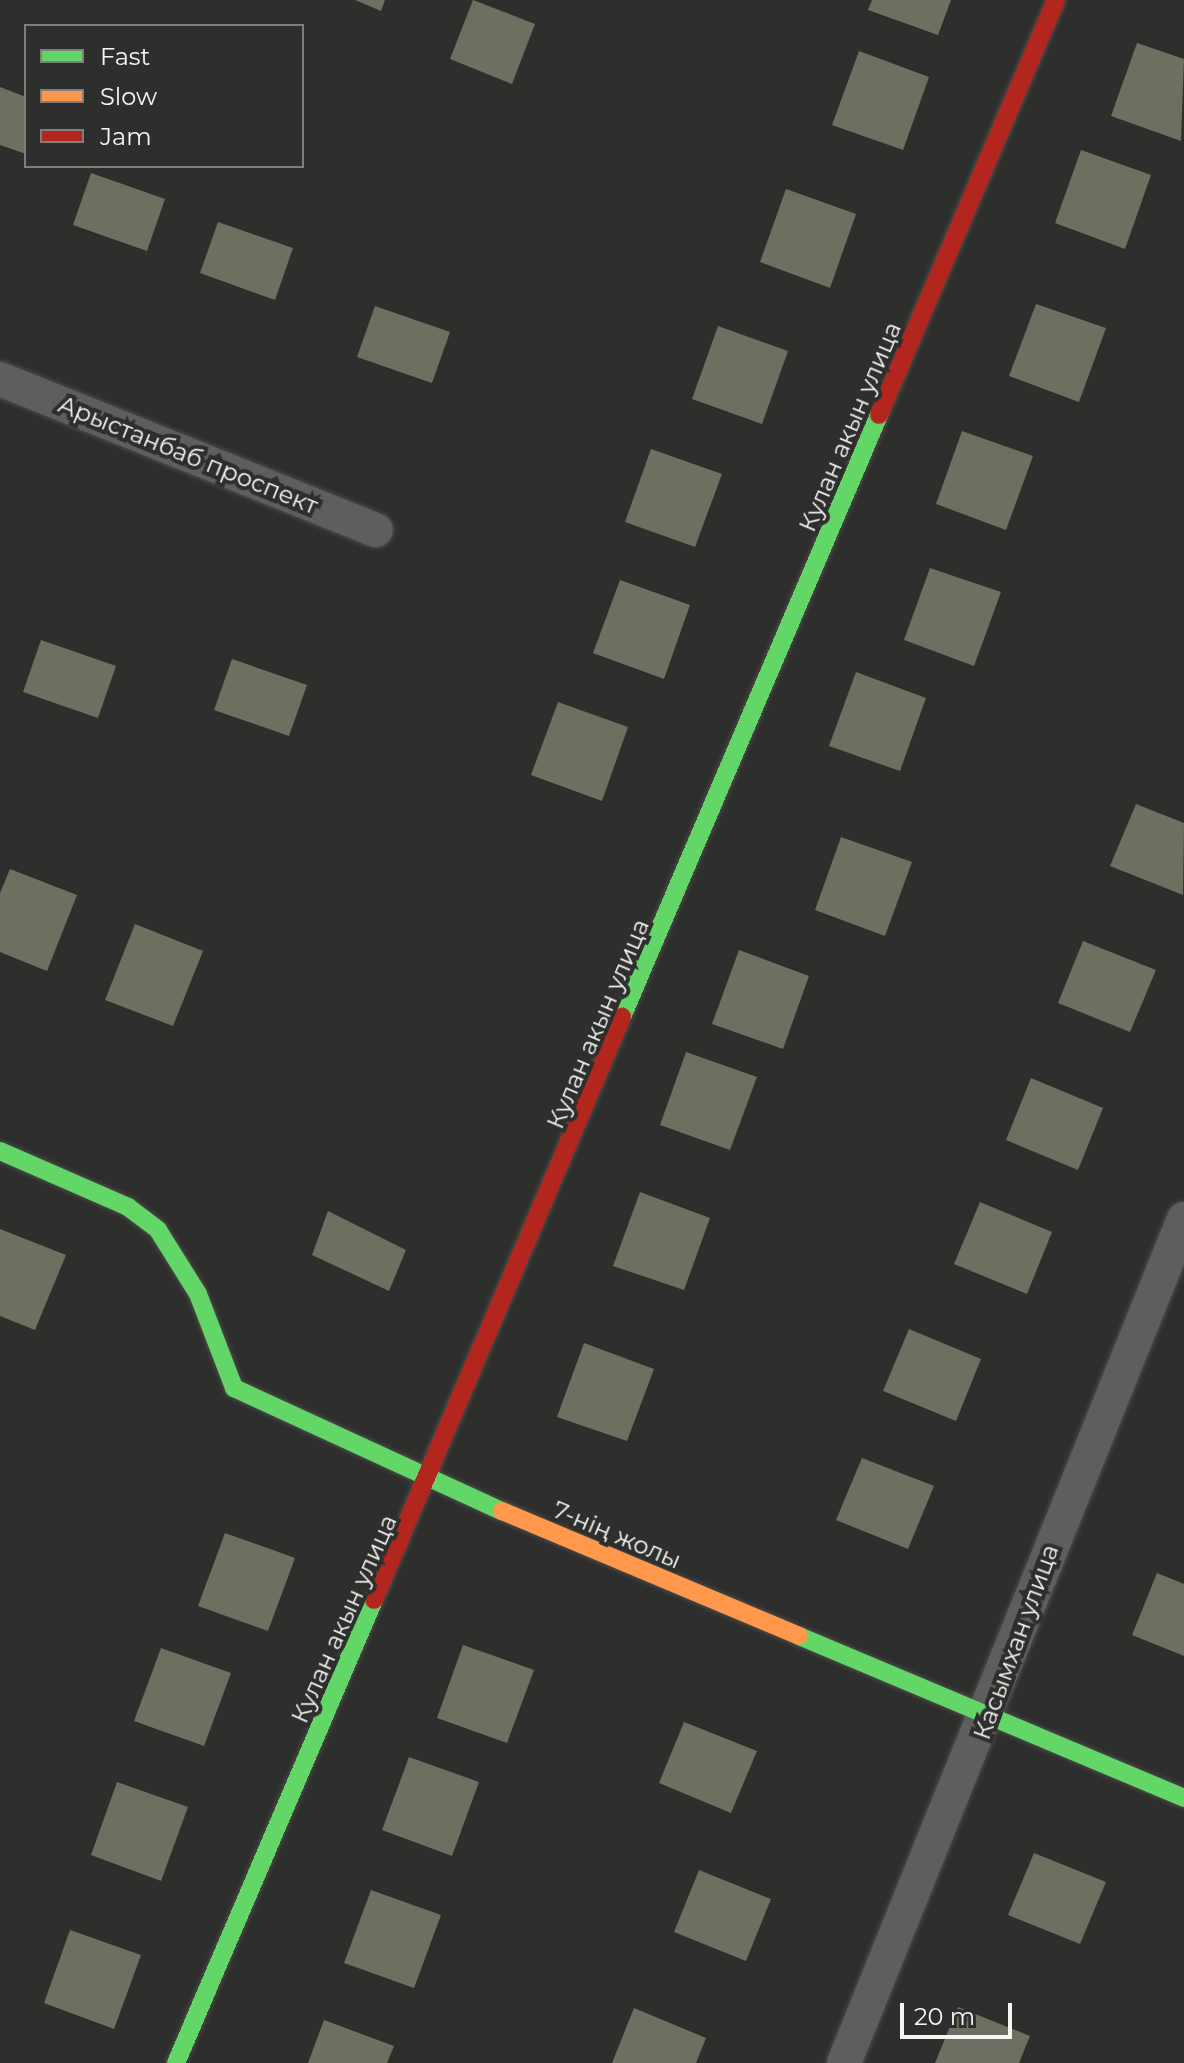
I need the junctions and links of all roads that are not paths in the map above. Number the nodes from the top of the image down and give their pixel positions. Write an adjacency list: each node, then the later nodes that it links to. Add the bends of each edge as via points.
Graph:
1 (1056, 0): 6 (street, Кулан акын улица)
2 (0, 379): 3 (street, Арыстанбаб проспект)
3 (376, 530)
4 (0, 1151): 6 (street, 7-нің жолы, via 128,1207 158,1230 198,1294 234,1388)
5 (1184, 1219): 7 (street, Касымхан улица, via 1082,1462)
6 (431, 1481): 7 (street, 7-нің жолы); 9 (street, Кулан акын улица)
7 (988, 1719): 8 (street, 7-нің жолы); 10 (street, Касымхан улица)
8 (1184, 1798)
9 (176, 2063)
10 (844, 2063)

